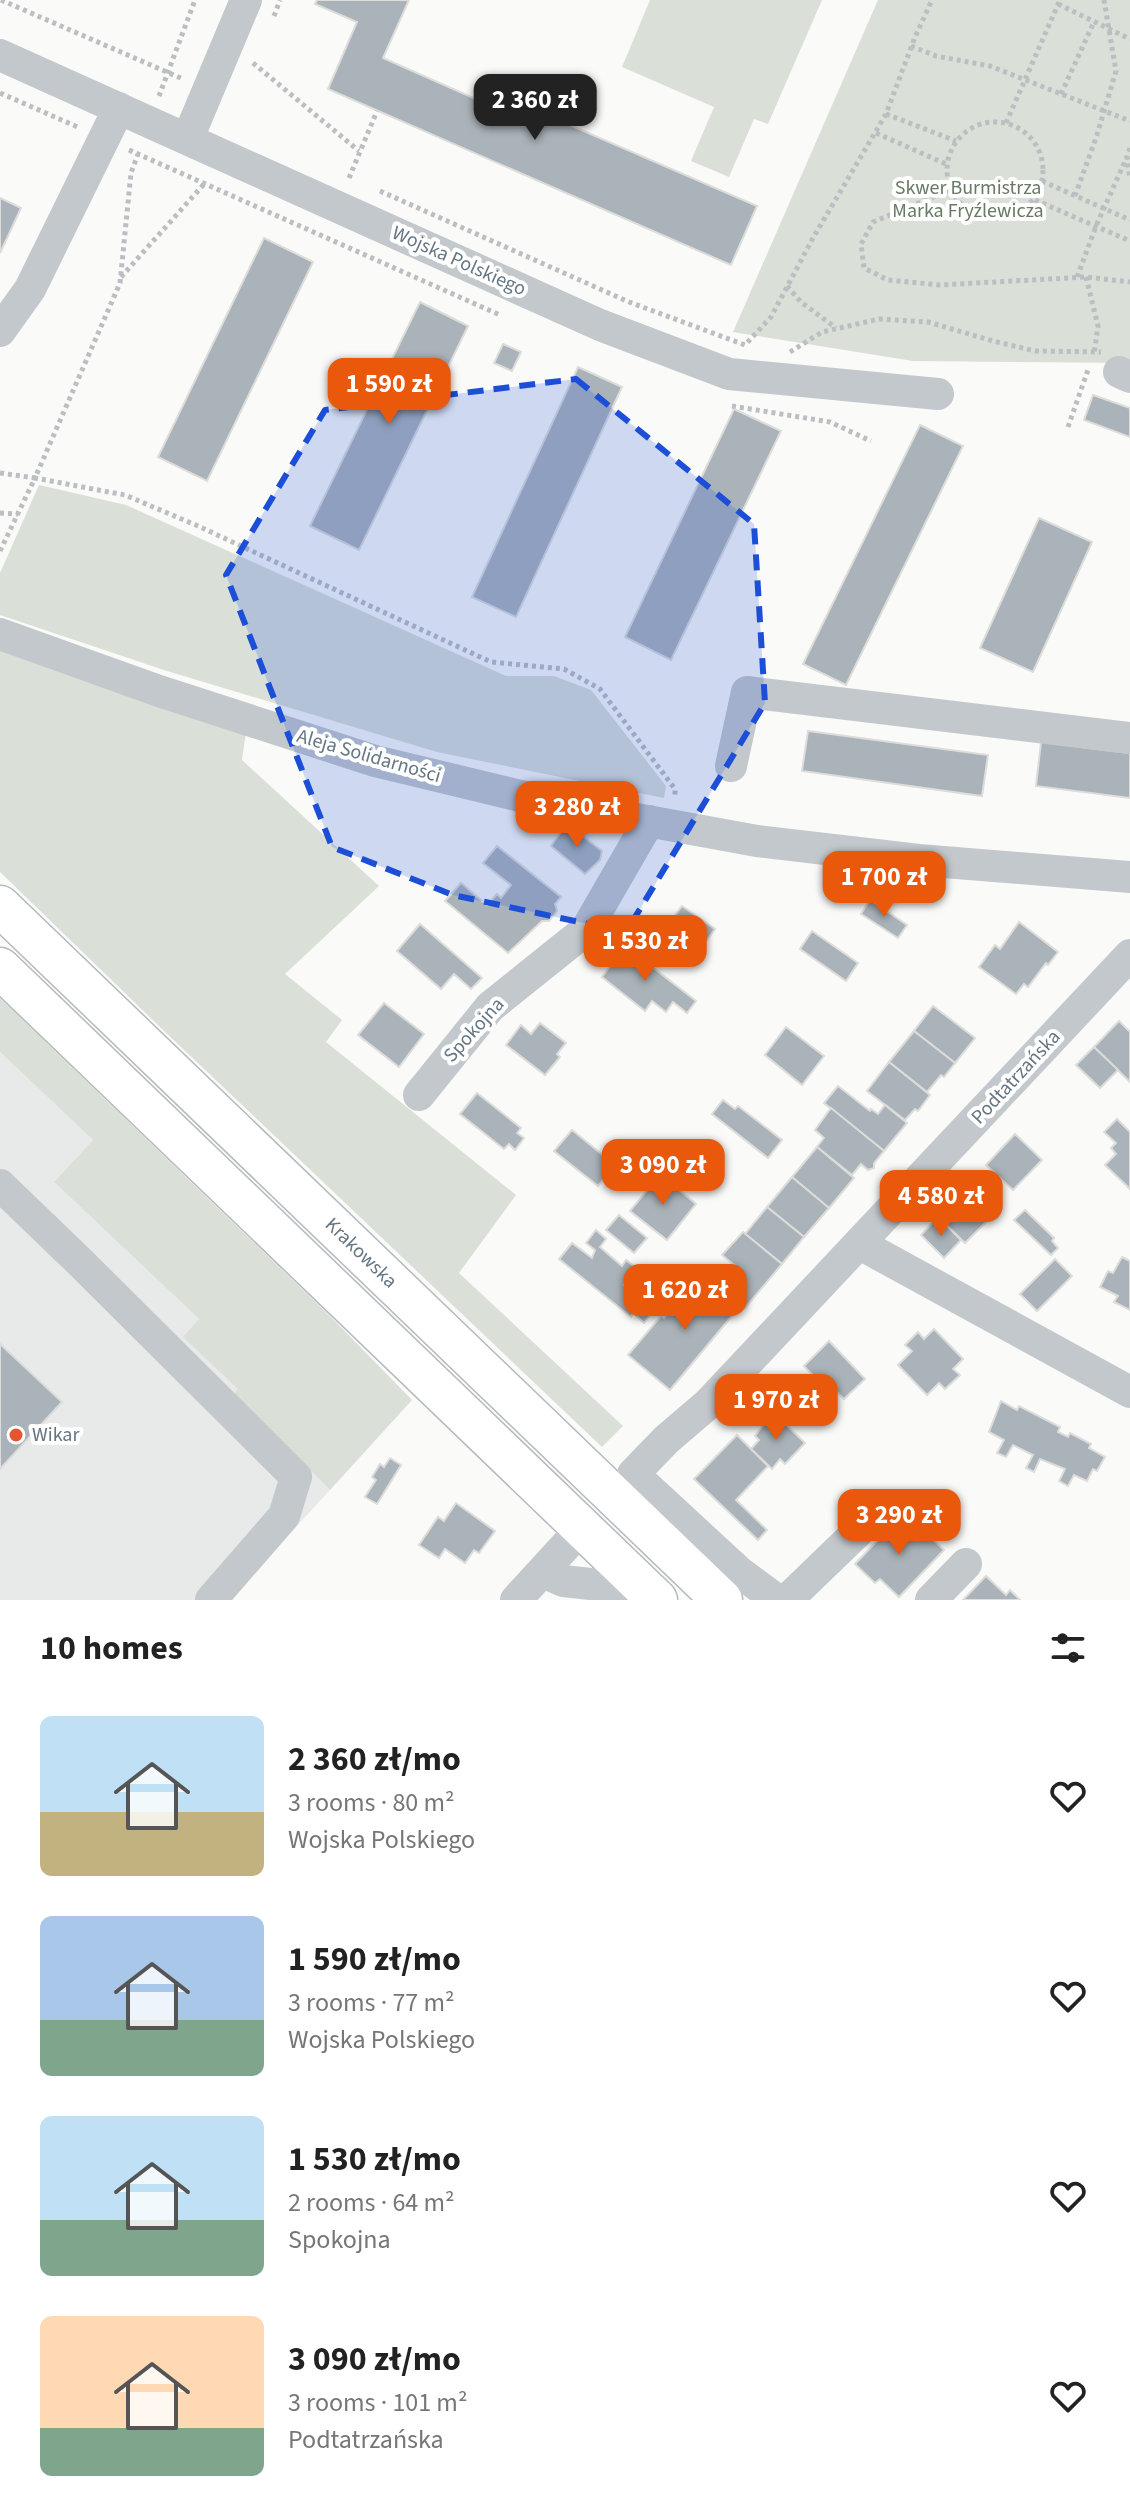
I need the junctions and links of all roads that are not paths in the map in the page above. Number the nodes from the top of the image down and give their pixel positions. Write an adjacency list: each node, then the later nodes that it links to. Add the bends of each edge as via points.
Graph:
1 (246, 0): 4 (street)
2 (0, 55): 3 (street, Wojska Polskiego)
3 (119, 108): 4 (street, Wojska Polskiego); 5 (street, via 30,289)
4 (188, 138): 6 (street, Wojska Polskiego, via 600,325 729,374)
5 (0, 331)
6 (938, 394)
7 (0, 634): 10 (street, Aleja Solidarności, via 375,761 554,804)
8 (1130, 738): 9 (street, via 747,692)
9 (731, 766)
10 (662, 823): 11 (street, Aleja Solidarności, via 757,841 919,860); 15 (street, Spokojna, via 586,930 490,1007)
11 (1130, 877)
12 (0, 906): 26 (main road, Krakowska)
13 (1130, 955): 17 (street, Podtatrzańska)
14 (0, 968): 20 (main road)
15 (419, 1095)
16 (0, 1185): 23 (street, via 296,1477 284,1516)
17 (860, 1244): 18 (street); 27 (street, Podtatrzańska, via 708,1404 633,1474)
18 (1130, 1392)
19 (873, 1517): 28 (street)
20 (582, 1528): 22 (street); 25 (main road)
21 (966, 1564): 29 (street)
22 (528, 1591): 24 (street, via 563,1581 608,1586)
23 (211, 1600)
24 (650, 1600)
25 (657, 1600)
26 (722, 1600)
27 (777, 1600)
28 (787, 1600)
29 (931, 1600)

